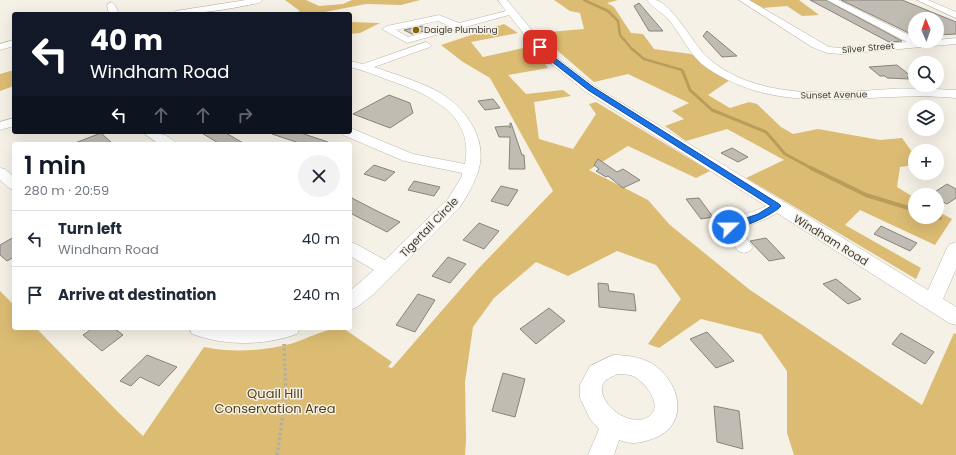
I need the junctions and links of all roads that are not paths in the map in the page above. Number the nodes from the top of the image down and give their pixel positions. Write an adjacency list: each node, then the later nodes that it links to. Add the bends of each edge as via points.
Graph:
1 (260, 0): 7 (street)
2 (502, 0): 8 (street, Windham Road)
3 (651, 0): 18 (street, Sunset Avenue, via 672,19 702,59 729,76 778,94 844,97 912,92)
4 (743, 0): 15 (street, Silver Street, via 827,50)
5 (831, 0): 11 (street)
6 (921, 0): 9 (street)
7 (194, 12)
8 (513, 15): 10 (street); 17 (street); 27 (street, Windham Road, via 553,60 590,89)
9 (956, 15)
10 (458, 26): 10 (street, via 407,40 388,29 438,18)
11 (908, 38)
12 (956, 41): 13 (street, Silver Street)
13 (944, 42)
14 (12, 44): 16 (street)
15 (908, 45)
16 (0, 47)
17 (357, 65): 24 (street, Tigertail Circle, via 419,87 450,105 472,136)
18 (956, 94)
19 (12, 123): 20 (street)
20 (0, 126)
21 (152, 134): 23 (street)
22 (352, 134): 24 (street, via 409,158)
23 (166, 142)
24 (472, 170): 31 (street, Tigertail Circle, via 454,203)
25 (0, 172): 26 (street)
26 (12, 183)
27 (776, 206): 28 (street, via 761,216 729,227); 33 (street, Windham Road)
28 (744, 247)
29 (956, 248): 33 (street)
30 (352, 249): 31 (street)
31 (387, 269): 32 (street, Tigertail Circle)
32 (352, 300)
33 (932, 302): 34 (street, Windham Road)
34 (956, 317)
35 (206, 330): 36 (street)
36 (287, 334)
37 (613, 425): 38 (street)
38 (601, 455)

